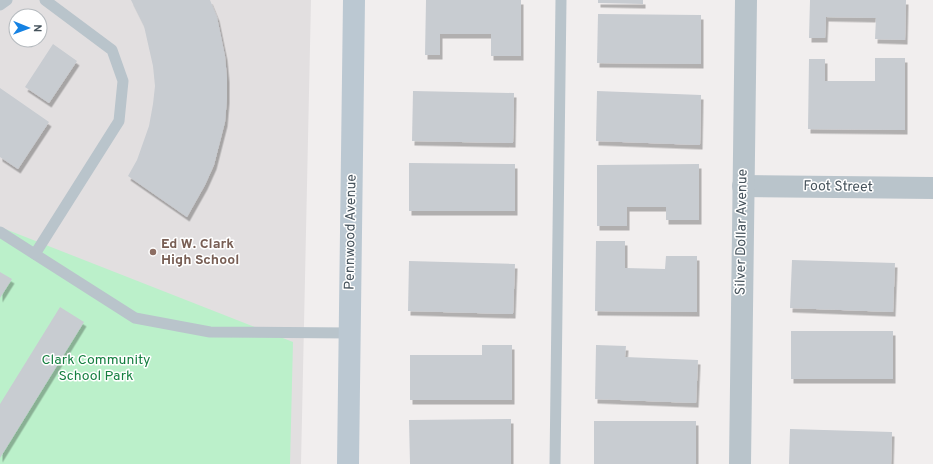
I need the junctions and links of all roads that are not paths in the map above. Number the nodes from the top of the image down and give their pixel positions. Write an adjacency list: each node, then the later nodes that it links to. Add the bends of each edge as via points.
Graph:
1 (7, 0): 6 (lane)
2 (45, 0): 10 (lane, via 112,50 123,81 119,121)
3 (354, 0): 11 (street, Pennwood Avenue)
4 (561, 0): 13 (lane)
5 (746, 0): 7 (street, Silver Dollar Avenue)
6 (0, 5)
7 (743, 186): 8 (street, Foot Street); 14 (street, Silver Dollar Avenue)
8 (933, 188)
9 (0, 232): 10 (lane)
10 (35, 254): 11 (lane, via 134,318 210,332)
11 (350, 333): 12 (street, Pennwood Avenue)
12 (348, 464)
13 (556, 464)
14 (740, 464)

